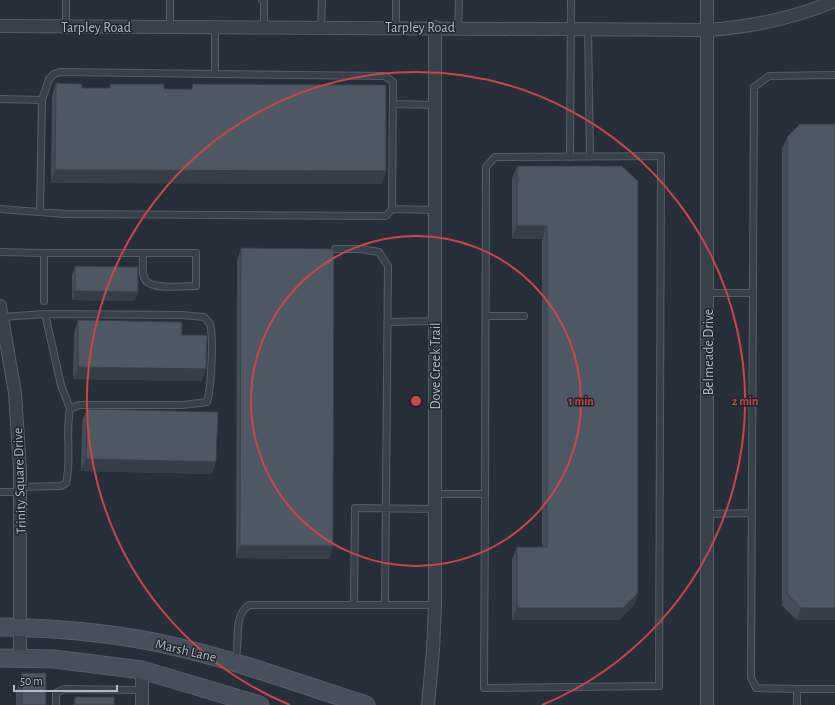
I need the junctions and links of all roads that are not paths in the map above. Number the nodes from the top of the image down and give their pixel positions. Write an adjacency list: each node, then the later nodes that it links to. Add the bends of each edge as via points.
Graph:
1 (66, 0): 14 (lane)
2 (170, 0): 11 (lane)
3 (322, 0): 15 (lane)
4 (396, 0): 16 (lane)
5 (459, 0): 18 (lane)
6 (571, 0): 20 (lane)
7 (707, 0): 21 (street, Belmeade Drive)
8 (264, 1): 13 (lane)
9 (831, 2): 21 (street, Tarpley Road, via 779,20 743,28)
10 (0, 26): 14 (street, Tarpley Road)
11 (170, 26): 12 (street, Tarpley Road); 14 (street, Tarpley Road)
12 (215, 26): 13 (street, Tarpley Road); 22 (lane)
13 (264, 26): 15 (street, Tarpley Road)
14 (66, 27)
15 (321, 27): 16 (street, Tarpley Road)
16 (396, 27): 17 (street, Tarpley Road)
17 (435, 27): 18 (street, Tarpley Road); 27 (street, Dove Creek Trail)
18 (458, 27): 20 (street, Tarpley Road)
19 (588, 28): 20 (street, Tarpley Road); 21 (street, Tarpley Road); 29 (lane)
20 (571, 29): 28 (lane)
21 (707, 30): 38 (street, Belmeade Drive)
22 (215, 73): 25 (lane, via 60,72 49,79); 26 (lane, via 385,76 392,82)
23 (835, 75): 39 (lane, via 769,76 754,88)
24 (0, 99): 25 (lane)
25 (42, 100): 33 (lane)
26 (392, 104): 27 (lane); 31 (lane)
27 (435, 105): 32 (street, Dove Creek Trail)
28 (570, 157): 29 (lane); 43 (lane, via 495,157 486,167)
29 (590, 157): 51 (lane, via 662,156 659,686 484,688)
30 (0, 208): 33 (lane)
31 (392, 209): 32 (lane); 33 (lane, via 386,216 65,214)
32 (435, 210): 45 (street, Dove Creek Trail)
33 (40, 211)
34 (336, 250): 46 (lane, via 361,249 379,252 388,266)
35 (0, 252): 36 (lane)
36 (44, 253): 37 (lane); 40 (lane)
37 (142, 253): 37 (lane, via 196,253 196,286 158,286 146,281)
38 (708, 293): 39 (lane); 54 (street, Belmeade Drive)
39 (753, 293): 55 (lane)
40 (44, 301)
41 (1, 311): 42 (lane); 48 (street, Trinity Square Drive, via 15,393)
42 (45, 314): 47 (lane, via 61,385); 47 (lane, via 182,315 204,317 210,325 210,379 207,402 183,405 79,405)
43 (486, 316): 44 (lane); 51 (lane)
44 (524, 316)
45 (435, 321): 46 (lane); 50 (street, Dove Creek Trail)
46 (388, 322): 52 (lane)
47 (70, 409): 48 (lane, via 67,424 69,471 66,483 62,486)
48 (20, 489): 49 (lane); 60 (street, Trinity Square Drive)
49 (0, 492)
50 (435, 494): 51 (lane); 53 (street, Dove Creek Trail)
51 (485, 494)
52 (386, 509): 53 (lane); 56 (lane, via 355,508); 57 (lane)
53 (435, 509): 58 (street, Dove Creek Trail)
54 (707, 514): 55 (lane); 73 (street, Belmeade Drive)
55 (751, 514): 66 (lane, via 751,677 756,688)
56 (354, 605): 57 (lane); 63 (lane, via 249,605 242,610 239,618 238,649)
57 (385, 605): 58 (lane)
58 (435, 605): 72 (street, Dove Creek Trail)
59 (0, 627): 60 (main road, Marsh Lane)
60 (20, 627): 62 (street, Trinity Square Drive); 63 (main road, Marsh Lane, via 64,629 130,638)
61 (0, 658): 62 (main road)
62 (20, 658): 64 (main road, via 54,659)
63 (234, 662): 71 (main road, Marsh Lane)
64 (142, 670): 67 (street); 70 (main road)
65 (835, 688): 66 (lane)
66 (797, 689): 74 (lane)
67 (142, 690): 68 (lane, via 64,689 56,693); 69 (street)
68 (56, 705)
69 (142, 705)
70 (260, 705)
71 (366, 705)
72 (428, 705)
73 (707, 705)
74 (797, 705)

